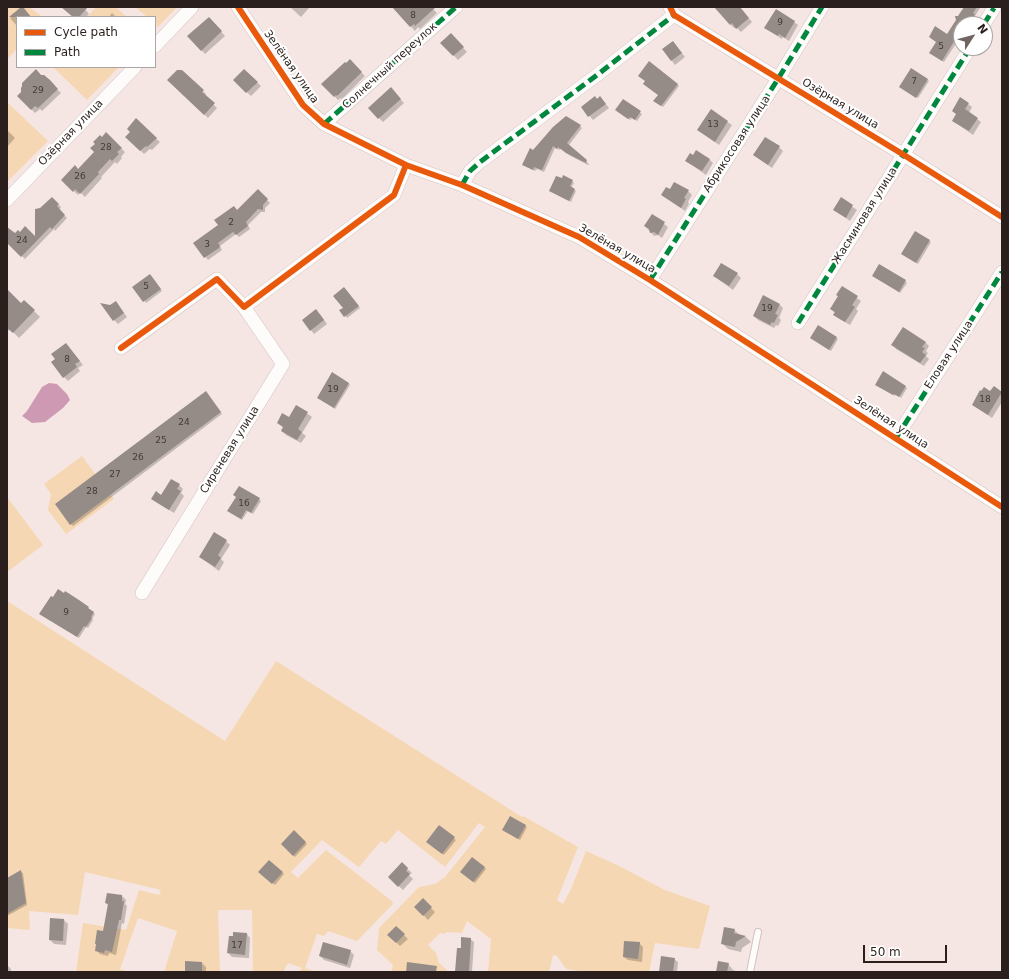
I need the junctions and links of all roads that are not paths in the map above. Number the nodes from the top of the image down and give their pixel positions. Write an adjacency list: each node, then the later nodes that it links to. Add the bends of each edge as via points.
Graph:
1 (192, 7): 8 (street)
2 (238, 7): 12 (street, Зелёная улица, via 303,105)
3 (456, 7): 12 (street, Солнечный переулок)
4 (822, 7): 11 (street, Абрикосовая улица)
5 (994, 8): 7 (street)
6 (672, 11): 11 (street, Озёрная улица); 15 (street, via 597,75 470,170)
7 (989, 16)
8 (156, 45)
9 (965, 56): 13 (street, Жасминовая улица)
10 (134, 68): 16 (street, Озёрная улица)
11 (778, 79): 13 (street, Озёрная улица); 19 (street, Абрикосовая улица)
12 (324, 124): 14 (street, Зелёная улица)
13 (904, 155): 17 (street, Озёрная улица); 21 (street, Жасминовая улица)
14 (406, 165): 15 (street, Зелёная улица); 20 (street, via 394,195)
15 (462, 185): 19 (street, Зелёная улица, via 579,237)
16 (7, 200)
17 (1002, 217)
18 (1002, 272): 23 (street, Еловая улица)
19 (650, 280): 23 (street, Зелёная улица)
20 (244, 307): 22 (street, via 218,279); 25 (street, Сиреневая улица, via 283,364)
21 (798, 323)
22 (121, 348)
23 (896, 438): 24 (street, Зелёная улица)
24 (1002, 507)
25 (142, 594)
26 (758, 932): 27 (lane)
27 (750, 972)

